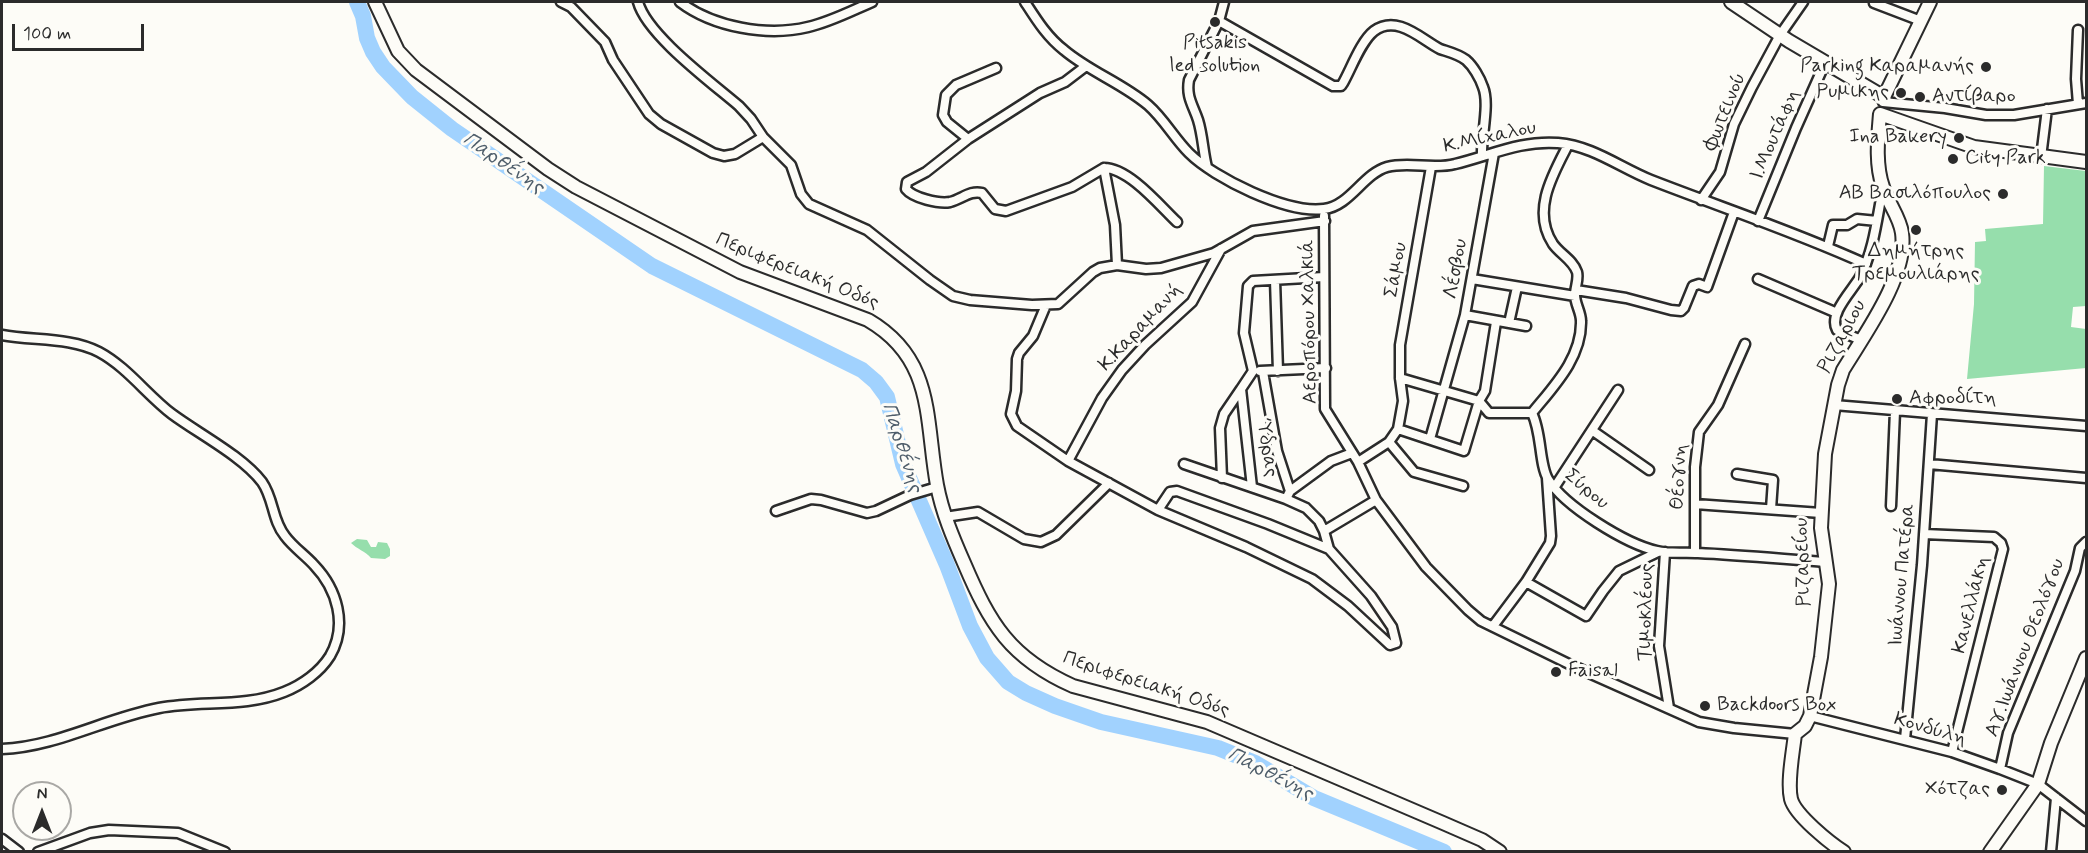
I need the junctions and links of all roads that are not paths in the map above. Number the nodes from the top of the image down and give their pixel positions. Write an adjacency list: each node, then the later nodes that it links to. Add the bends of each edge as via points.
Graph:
1 (375, 2): 93 (street, Περιφερειακή Οδός, via 398,51 416,70 562,178 740,272 855,314 889,334 906,352 920,379 929,425)
2 (561, 2): 24 (street, via 571,7 605,42 649,114 661,124 724,156 735,154)
3 (638, 2): 24 (street, via 658,35 739,106)
4 (680, 2): 5 (street, via 713,19 764,31 809,27)
5 (872, 2)
6 (1025, 2): 19 (street, via 1048,36)
7 (1224, 2): 12 (street)
8 (1731, 2): 15 (street)
9 (1803, 2): 15 (street, Φωτεινού)
10 (1930, 2): 13 (street)
11 (1874, 3): 13 (street)
12 (1219, 21): 28 (street, via 1333,86 1343,83 1374,31 1393,26 1411,31 1465,59 1477,75 1485,99); 31 (street, via 1187,89)
13 (1921, 21): 22 (street)
14 (2078, 30): 17 (street)
15 (1780, 35): 18 (street); 35 (street, Φωτεινού, via 1734,124 1720,172)
16 (2086, 54): 17 (street)
17 (2077, 57): 21 (street)
18 (1826, 63): 22 (street); 39 (street, Ι.Μουτάφη)
19 (1086, 66): 25 (street); 31 (street, via 1108,76 1145,103 1190,154)
20 (996, 68): 25 (street, via 956,85 946,95 943,115)
21 (2082, 103): 23 (street)
22 (1882, 104): 23 (street, via 1986,115); 29 (street, via 1974,147); 34 (street, Ριζαριου, via 1878,144)
23 (2047, 109): 29 (street)
24 (763, 137): 52 (street, via 791,165 801,194 811,206 867,230 953,296)
25 (968, 139): 33 (street, via 907,182 906,191 938,202 977,192 995,209 1006,211 1072,187)
26 (1568, 145): 27 (street, Κ.Μίχαλου, via 1527,144); 35 (street, Κ.Μίχαλου, via 1597,153); 51 (street, via 1547,186 1544,208 1553,244 1578,274)
27 (1494, 153): 28 (street, Κ.Μίχαλου); 47 (street, Λέσβου)
28 (1482, 156): 32 (street, Κ.Μίχαλου)
29 (2041, 157): 30 (street)
30 (2086, 162)
31 (1207, 167): 36 (street, via 1260,196 1283,204)
32 (1431, 167): 36 (street, Κ.Μίχαλου, via 1384,168 1343,200); 65 (street, Σάμου, via 1400,345)
33 (1104, 168): 41 (street, via 1122,173); 45 (street)
34 (1883, 188): 40 (street); 59 (street, Ριζαριου, via 1900,225 1902,250 1892,287)
35 (1701, 200): 37 (street, Κ.Μίχαλου)
36 (1324, 209): 38 (street, Αεροπόρου Χαλκιά)
37 (1734, 212): 39 (street, Κ.Μίχαλου); 51 (street, via 1707,287 1693,286 1681,311 1626,298)
38 (1325, 220): 43 (street, via 1253,231); 46 (street, Αεροπόρου Χαλκιά)
39 (1758, 220): 42 (street, Κ.Μίχαλου)
40 (1877, 221): 42 (street, via 1857,219 1847,225 1833,225); 44 (street)
41 (1177, 222)
42 (1828, 246): 44 (street, Κ.Μίχαλου)
43 (1221, 249): 45 (street, via 1161,268); 80 (street, Κ.Καραμανή, via 1192,302 1122,370)
44 (1866, 264): 53 (street)
45 (1118, 265): 52 (street, via 1093,272 1061,302)
46 (1324, 277): 49 (street); 61 (street, Αεροπόρου Χαλκιά)
47 (1472, 279): 50 (street); 54 (street, Λέσβου)
48 (1758, 279): 53 (street)
49 (1275, 280): 62 (street, via 1253,281 1248,286 1244,333); 63 (street)
50 (1517, 287): 51 (street); 56 (street)
51 (1575, 293): 72 (street, via 1581,321 1579,337 1570,362)
52 (1046, 305): 80 (street, via 1033,336 1017,359 1011,414 1017,426)
53 (1837, 313): 59 (street, via 1837,330)
54 (1465, 315): 55 (street); 67 (street, Λέσβου)
55 (1496, 322): 56 (street); 69 (street, via 1487,383)
56 (1509, 323): 57 (street)
57 (1526, 327)
58 (2, 335): 117 (street, via 97,351 171,413 246,466 270,495 277,523 286,537 327,580 339,617 336,640 325,664 285,692 247,701 156,708 35,745)
59 (1861, 340): 70 (street, Ριζαριου, via 1843,370)
60 (1745, 344): 96 (street, Θέογνη, via 1718,405 1699,432)
61 (1326, 368): 63 (street); 79 (street, Αεροπόρου Χαλκιά, via 1325,409)
62 (1253, 371): 64 (street); 66 (street)
63 (1278, 371): 64 (street)
64 (1263, 372): 94 (street)
65 (1400, 378): 67 (street); 75 (street, Σάμου, via 1403,401)
66 (1241, 389): 87 (street, via 1220,428); 91 (street, Ύδρας)
67 (1444, 390): 69 (street); 77 (street, Λέσβου)
68 (1618, 390): 76 (street)
69 (1479, 401): 72 (street, via 1489,413); 77 (street, via 1464,451)
70 (1834, 405): 71 (street); 101 (street, Ριζαρείου, via 1825,454)
71 (1895, 411): 73 (street); 97 (street)
72 (1532, 413): 86 (street, Σύρου)
73 (1932, 414): 74 (street); 83 (street, Ιωάννου Πατέρα)
74 (2086, 426)
75 (1398, 429): 77 (street); 78 (street)
76 (1593, 430): 84 (street); 92 (street)
77 (1430, 439)
78 (1389, 442): 81 (street); 90 (street, via 1414,472)
79 (1352, 453): 81 (street, Αεροπόρου Χαλκιά); 94 (street, via 1331,461)
80 (1068, 461): 89 (street)
81 (1358, 462): 95 (street, Αεροπόρου Χαλκιά)
82 (1184, 464): 87 (street)
83 (1929, 464): 88 (street); 104 (street, Ιωάννου Πατέρα)
84 (1649, 470)
85 (1737, 474): 98 (street, via 1773,480)
86 (1546, 477): 92 (street, Σύρου); 110 (street, via 1551,536)
87 (1222, 478): 91 (street)
88 (2086, 478)
89 (1109, 483): 99 (street); 102 (street, via 1056,535 1041,542 1024,539 978,512)
90 (1463, 486)
91 (1252, 488): 94 (street, Ύδρας)
92 (1554, 488): 107 (street, Σύρου, via 1610,531)
93 (933, 489): 100 (street, via 867,513 811,499); 102 (street, Περιφερειακή Οδός)
94 (1288, 495): 103 (street, Ύδρας, via 1312,513)
95 (1376, 500): 103 (street); 111 (street, Αεροπόρου Χαλκιά, via 1426,567 1473,615)
96 (1695, 504): 98 (street); 108 (street, Θέογνη)
97 (1891, 506)
98 (1771, 508): 101 (street)
99 (1158, 510): 106 (street, via 1166,496 1177,491); 106 (street, via 1312,579 1390,645 1396,643 1392,627 1371,596)
100 (776, 512)
101 (1821, 513): 109 (street, Ριζαρείου)
102 (945, 517): 128 (street, Περιφερειακή Οδός, via 987,613 1015,649 1040,670 1073,686 1207,722 1482,840)
103 (1324, 531): 106 (street, Ύδρας)
104 (1924, 534): 116 (street, Ιωάννου Πατέρα); 118 (street, Κανελλάκη, via 1994,537 2003,549)
105 (2086, 542): 119 (street, Αγ.Ιωάννου Θεολόγου, via 2080,548 2075,571 2008,733)
106 (1329, 549)
107 (1661, 552): 108 (street); 110 (street, via 1619,572 1586,616); 113 (street, Τιμοκλέους, via 1659,646)
108 (1695, 552): 109 (street)
109 (1826, 562): 114 (street, Ριζαρείου, via 1829,594)
110 (1526, 582): 111 (street)
111 (1493, 626): 113 (street, Αεροπόρου Χαλκιά)
112 (2086, 658): 120 (street)
113 (1669, 708): 115 (street, Αεροπόρου Χαλκιά, via 1699,722)
114 (1810, 716): 115 (street); 116 (street, Κονδύλη)
115 (1795, 734): 124 (street, via 1790,791 1794,805)
116 (1905, 739): 118 (street, Κονδύλη)
117 (2, 749)
118 (1952, 752): 119 (street, Κονδύλη)
119 (2000, 769): 120 (street, Κονδύλη)
120 (2038, 784): 121 (street, Κονδύλη); 129 (street)
121 (2056, 798): 122 (street, Κονδύλη); 130 (street)
122 (2086, 820)
123 (2, 839): 125 (street)
124 (1842, 851)
125 (19, 852)
126 (38, 852): 127 (street, via 110,830 178,833)
127 (225, 852)
128 (1500, 852)
129 (1990, 852)
130 (2051, 852)

